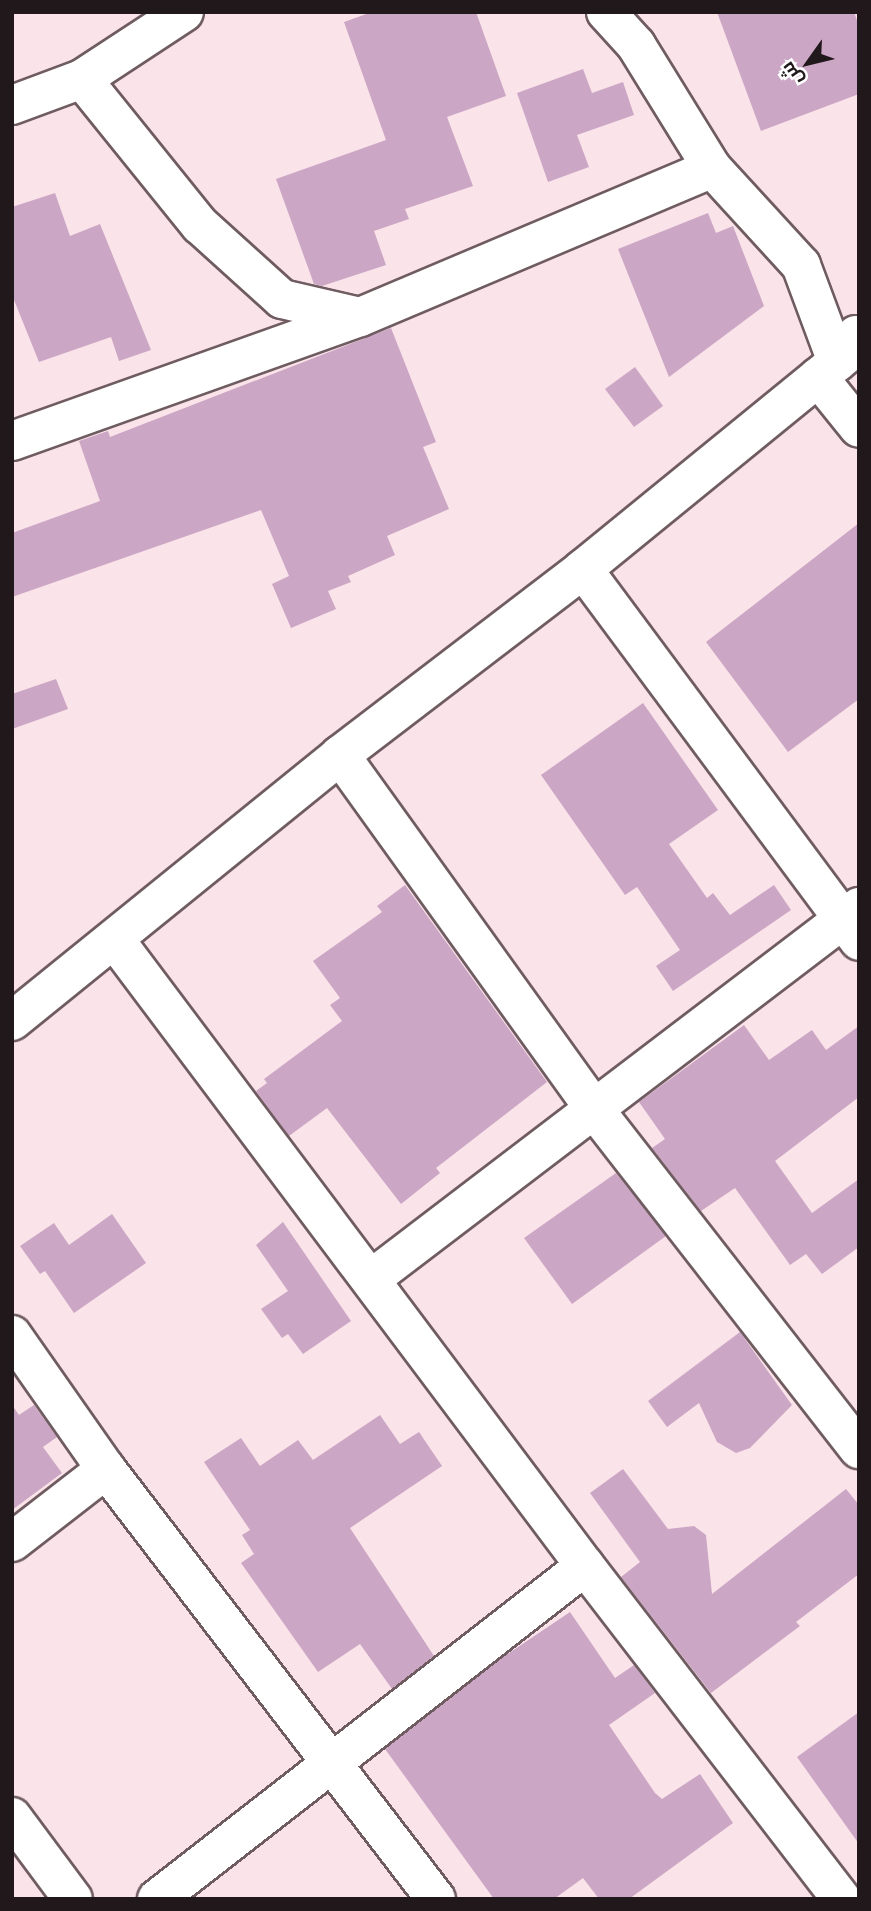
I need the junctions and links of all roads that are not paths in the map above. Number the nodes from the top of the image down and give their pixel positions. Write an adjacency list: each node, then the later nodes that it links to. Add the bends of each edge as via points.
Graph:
1 (184, 12): 3 (street)
2 (606, 12): 5 (street, via 636,45)
3 (82, 79): 4 (street); 6 (street, via 200,225 282,299)
4 (12, 105)
5 (712, 168): 6 (street); 7 (street, via 801,265)
6 (360, 317): 9 (street)
7 (843, 353): 8 (street); 10 (street)
8 (859, 428)
9 (12, 441)
10 (583, 569): 11 (street); 12 (street)
11 (340, 755): 13 (street); 15 (street)
12 (853, 923): 15 (street)
13 (115, 940): 14 (street); 16 (street)
14 (12, 1021)
15 (594, 1109): 16 (street); 18 (street)
16 (371, 1279): 21 (street)
17 (12, 1335): 19 (street)
18 (859, 1448)
19 (106, 1469): 20 (street); 22 (street)
20 (12, 1542)
21 (585, 1566): 22 (street); 27 (street)
22 (331, 1763): 25 (street); 26 (street)
23 (12, 1817): 24 (street)
24 (73, 1899)
25 (157, 1899)
26 (436, 1899)
27 (841, 1899)

